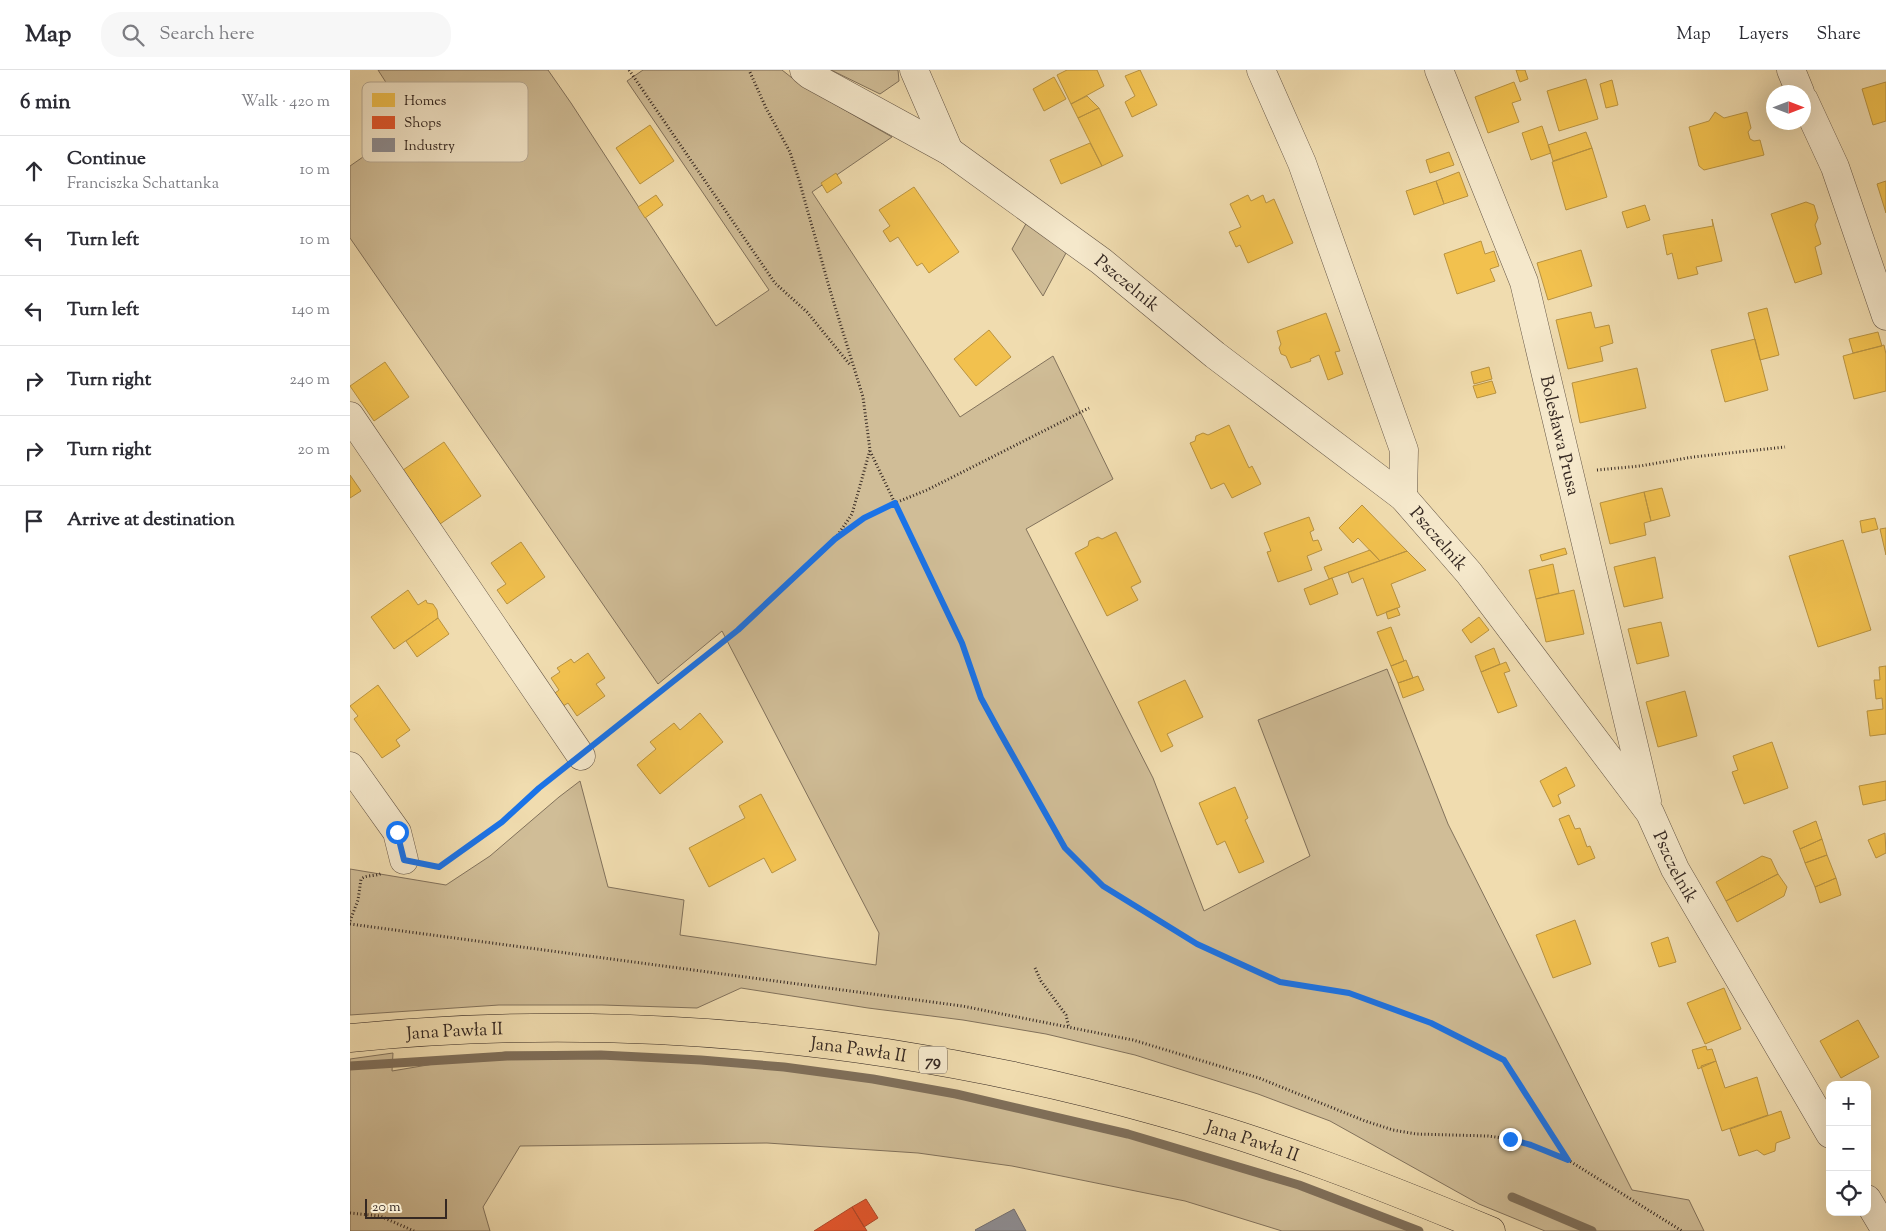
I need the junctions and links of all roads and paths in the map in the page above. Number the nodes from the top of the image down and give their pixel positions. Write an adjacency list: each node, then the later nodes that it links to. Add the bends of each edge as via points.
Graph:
1 (629, 70): 12 (path, via 775,282 807,312)
2 (749, 70): 12 (path, via 790,152)
3 (804, 70): 10 (street, Pszczelnik)
4 (914, 70): 10 (street)
5 (1261, 70): 18 (street, via 1302,163 1404,450)
6 (1439, 70): 17 (street, Bolesława Prusa, via 1524,282)
7 (1791, 70): 8 (street)
8 (1797, 85)
9 (1811, 115): 11 (street, via 1835,168)
10 (949, 151): 18 (street, Pszczelnik, via 1101,261 1215,355)
11 (1886, 316)
12 (853, 368): 16 (path, via 862,397)
13 (1089, 408): 19 (path)
14 (350, 416): 21 (street)
15 (1785, 447): 17 (path)
16 (870, 450): 19 (path); 20 (path, via 852,514)
17 (1570, 473): 23 (street, Bolesława Prusa)
18 (1403, 497): 23 (street, Pszczelnik, via 1469,572)
19 (895, 503): 20 (path, via 864,518); 30 (path, via 962,643 981,698 1065,848 1103,886 1197,944 1280,982 1349,993 1431,1023 1504,1060)
20 (835, 539): 21 (path, via 738,630)
21 (581, 756): 24 (path, via 502,822 439,867)
22 (350, 766): 24 (street, via 397,832)
23 (1650, 813): 29 (street, Pszczelnik, via 1675,869)
24 (404, 860): 25 (path, via 376,876 361,879)
25 (350, 923): 27 (path, via 962,1006)
26 (1035, 968): 27 (path, via 1066,1015)
27 (1069, 1028): 30 (path, via 1133,1040 1258,1078 1392,1130 1510,1139)
28 (350, 1038): 34 (main road, Jana Pawła II / 79, via 461,1030 647,1030 810,1042 913,1056 1041,1082 1168,1114 1334,1168)
29 (1826, 1127)
30 (1568, 1160): 35 (path)
31 (1871, 1206): 36 (street)
32 (350, 1213): 33 (path, via 380,1216)
33 (414, 1231)
34 (1492, 1231)
35 (1682, 1231)
36 (1886, 1231)

